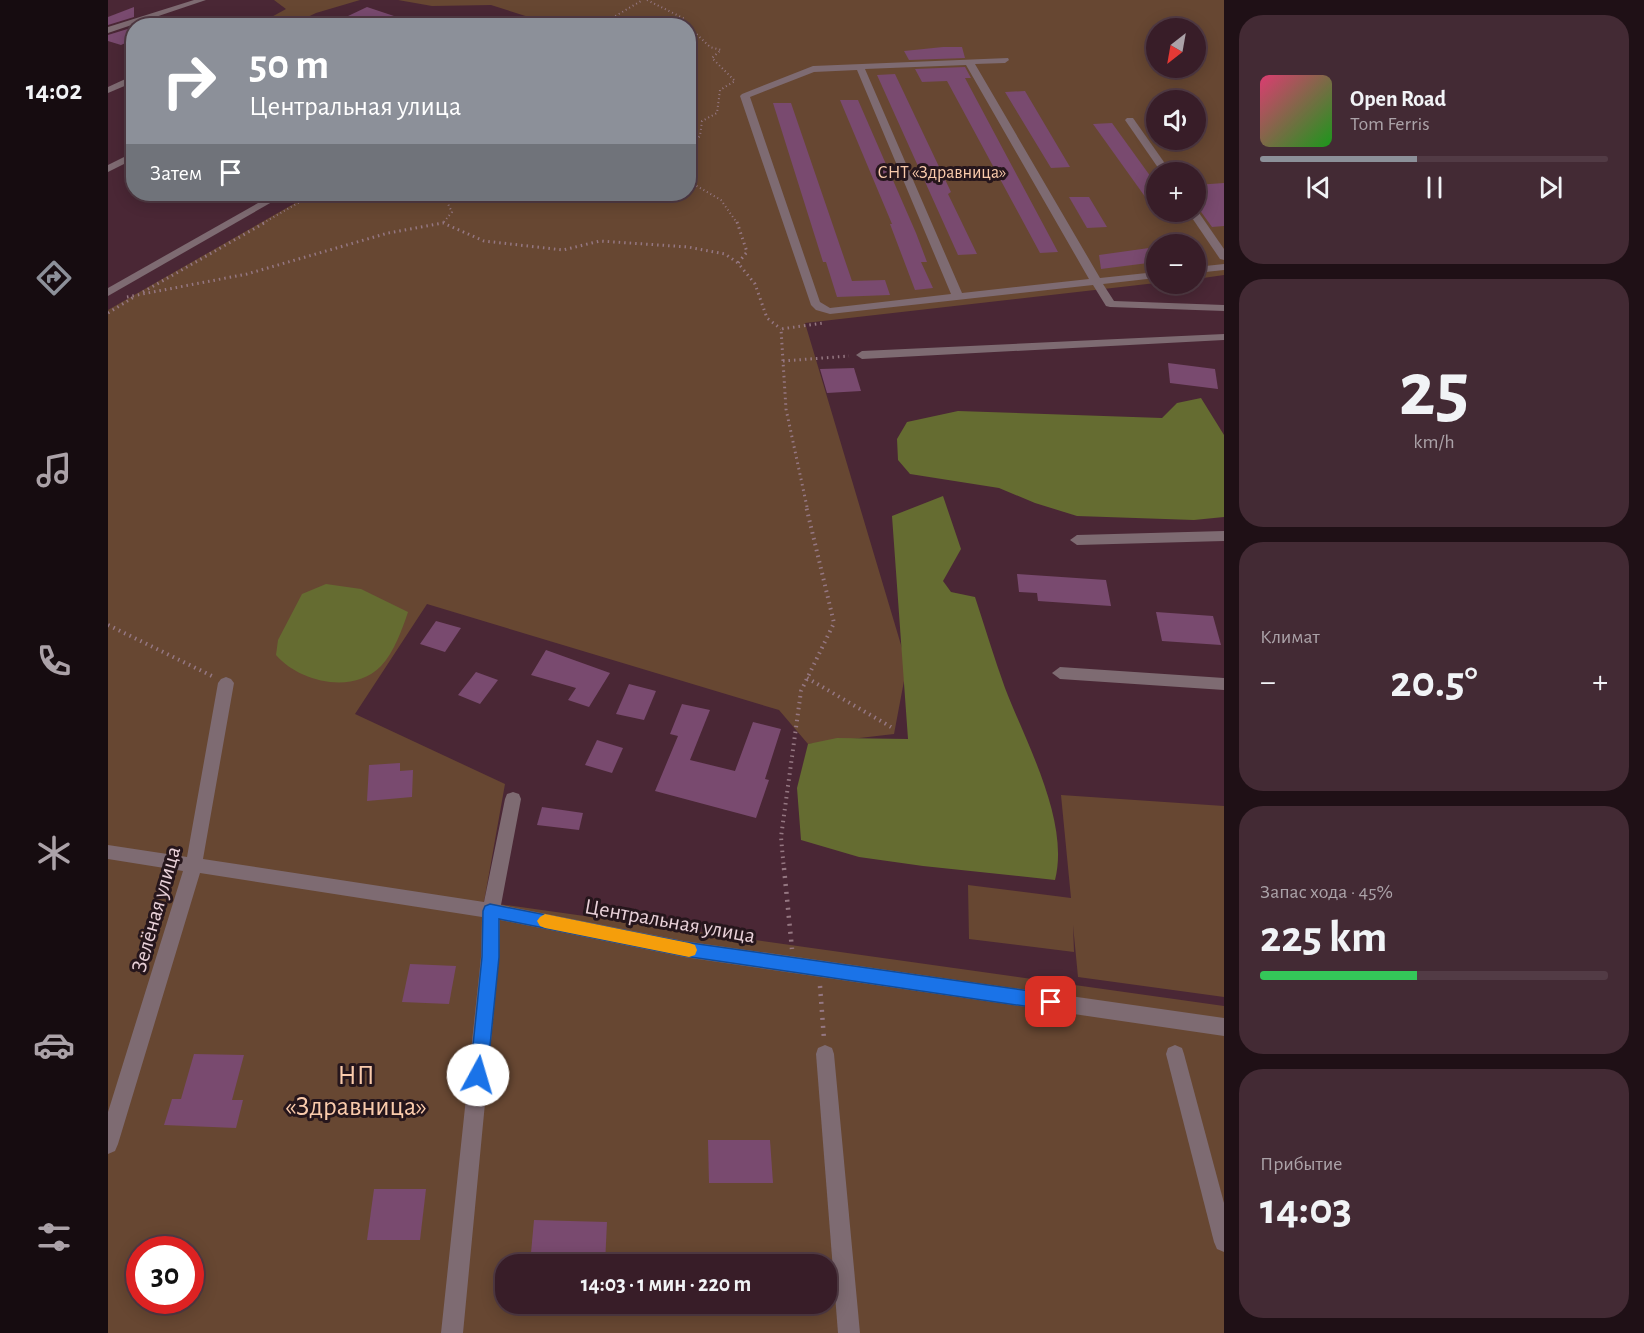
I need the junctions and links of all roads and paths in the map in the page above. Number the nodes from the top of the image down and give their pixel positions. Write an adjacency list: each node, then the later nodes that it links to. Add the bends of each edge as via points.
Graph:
1 (202, 0): 4 (street)
2 (643, 0): 5 (path)
3 (647, 0): 6 (path)
4 (146, 18)
5 (612, 18)
6 (683, 18)
7 (126, 24): 8 (street)
8 (108, 30)
9 (696, 33): 16 (path, via 721,50 712,58 735,81 720,90 717,113 702,121)
10 (1005, 60): 11 (street)
11 (969, 62): 12 (street); 31 (street)
12 (860, 68): 34 (street); 34 (street, via 813,69 745,96 815,303 830,311)
13 (126, 82): 14 (street)
14 (108, 90)
15 (1130, 120): 18 (street)
16 (696, 140)
17 (126, 159): 19 (street)
18 (1159, 162)
19 (108, 169)
20 (696, 184): 27 (path, via 711,189 743,231 747,252)
21 (269, 201): 32 (street)
22 (302, 201): 33 (path)
23 (446, 201): 25 (path, via 452,212)
24 (1200, 222): 26 (street)
25 (443, 223): 27 (path, via 484,241 563,250 600,241 687,247 725,254); 33 (path, via 388,233 247,274)
26 (1224, 257)
27 (738, 263): 39 (path, via 755,284 767,318)
28 (1224, 267): 29 (street)
29 (1206, 269)
30 (1146, 275): 31 (street)
31 (1096, 281): 34 (street); 36 (street, via 1110,304)
32 (108, 293)
33 (139, 294): 35 (path); 37 (path)
34 (958, 296)
35 (122, 298)
36 (1224, 308)
37 (108, 313)
38 (832, 322): 39 (path)
39 (781, 329): 42 (path)
40 (1224, 337): 41 (street)
41 (862, 355): 42 (path)
42 (783, 361): 47 (path, via 786,409 834,623)
43 (1224, 536): 44 (street)
44 (1077, 540)
45 (108, 625): 48 (path)
46 (1060, 673): 49 (street)
47 (807, 678): 50 (path); 55 (path, via 801,691 781,837)
48 (226, 683): 53 (street, Зелёная улица)
49 (1224, 684)
50 (891, 727)
51 (513, 799): 54 (street)
52 (108, 852): 53 (street, Центральная улица)
53 (194, 864): 54 (street, Центральная улица); 60 (street, Зелёная улица)
54 (490, 911): 55 (street, Центральная улица, via 684,949); 62 (street, via 490,957)
55 (793, 965): 56 (street, Центральная улица)
56 (819, 969): 57 (street, Центральная улица); 58 (path)
57 (1224, 1027)
58 (825, 1054): 63 (street)
59 (1175, 1054): 61 (street)
60 (108, 1144)
61 (1224, 1242)
62 (452, 1333)
63 (849, 1333)

